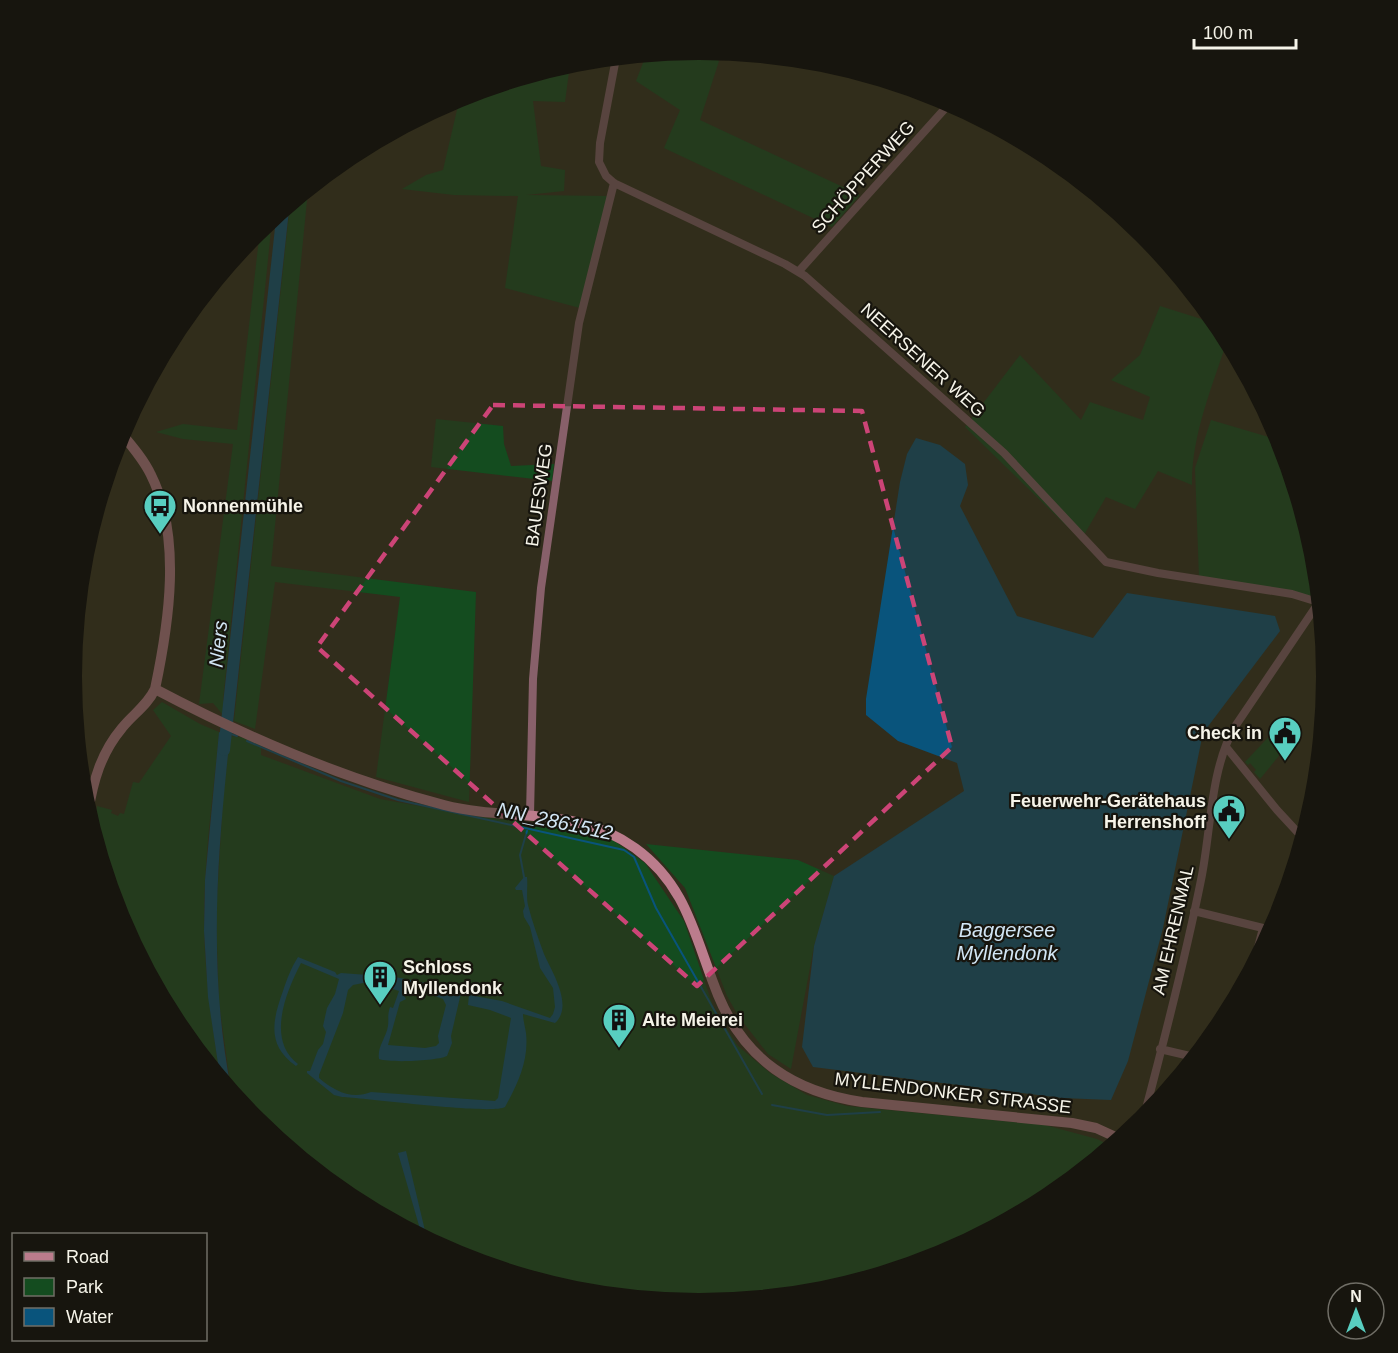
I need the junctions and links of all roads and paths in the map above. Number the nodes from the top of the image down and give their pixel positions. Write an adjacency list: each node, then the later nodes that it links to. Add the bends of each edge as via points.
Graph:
1 (615, 66): 3 (street, via 599,162)
2 (943, 111): 4 (street, SCHÖPPERWEG)
3 (614, 183): 4 (street, NEERSENER WEG); 11 (street, BAUESWEG, via 579,323 541,588 533,679)
4 (799, 271): 6 (street, NEERSENER WEG, via 1004,453 1106,562)
5 (129, 442): 8 (street, via 151,475 163,509 168,541 169,591)
6 (1310, 600)
7 (1312, 612): 9 (street, AM EHRENMAL, via 1234,728)
8 (154, 689): 10 (street, via 148,702 124,725 102,757); 11 (street, MYLLENDONKER STRASSE, via 221,723 395,792 472,812)
9 (1226, 747): 12 (street); 13 (street, AM EHRENMAL)
10 (93, 792)
11 (530, 815): 18 (street, MYLLENDONKER STRASSE, via 577,821 608,832 635,847 659,869 689,915 731,1022 757,1055 791,1081 846,1100 1072,1123)
12 (1295, 830)
13 (1194, 911): 14 (street); 15 (street, AM EHRENMAL)
14 (1262, 928)
15 (1161, 1049): 16 (street); 17 (street, AM EHRENMAL)
16 (1186, 1055)
17 (1149, 1098)
18 (1111, 1134)

